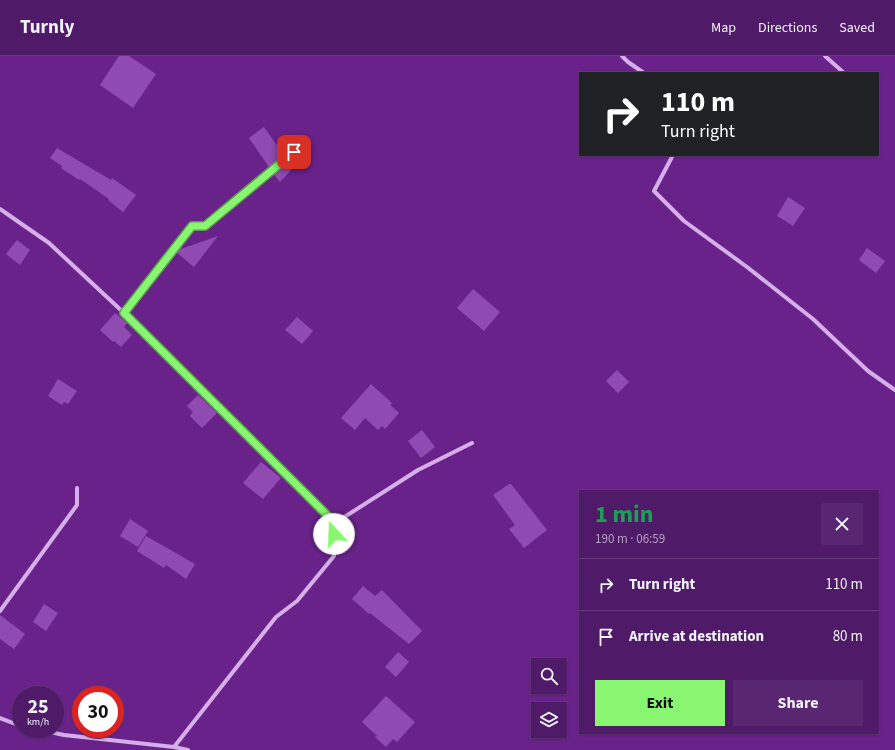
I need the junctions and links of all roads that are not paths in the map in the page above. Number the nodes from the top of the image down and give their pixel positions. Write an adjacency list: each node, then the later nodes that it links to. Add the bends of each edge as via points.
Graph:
1 (622, 56): 3 (street)
2 (825, 56): 4 (street)
3 (643, 72)
4 (843, 72)
5 (294, 152): 8 (street, via 205,226 192,226)
6 (672, 156): 9 (street, via 654,191 684,221 813,319 868,371)
7 (0, 209): 8 (street, via 49,243)
8 (124, 313): 12 (street)
9 (895, 390)
10 (472, 443): 12 (street, via 418,470)
11 (77, 488): 13 (street, via 77,504)
12 (335, 523): 17 (street, via 334,556 297,602 276,617)
13 (0, 611)
14 (0, 718): 15 (street)
15 (12, 723)
16 (64, 735): 17 (street)
17 (174, 747): 18 (street)
18 (188, 750)

